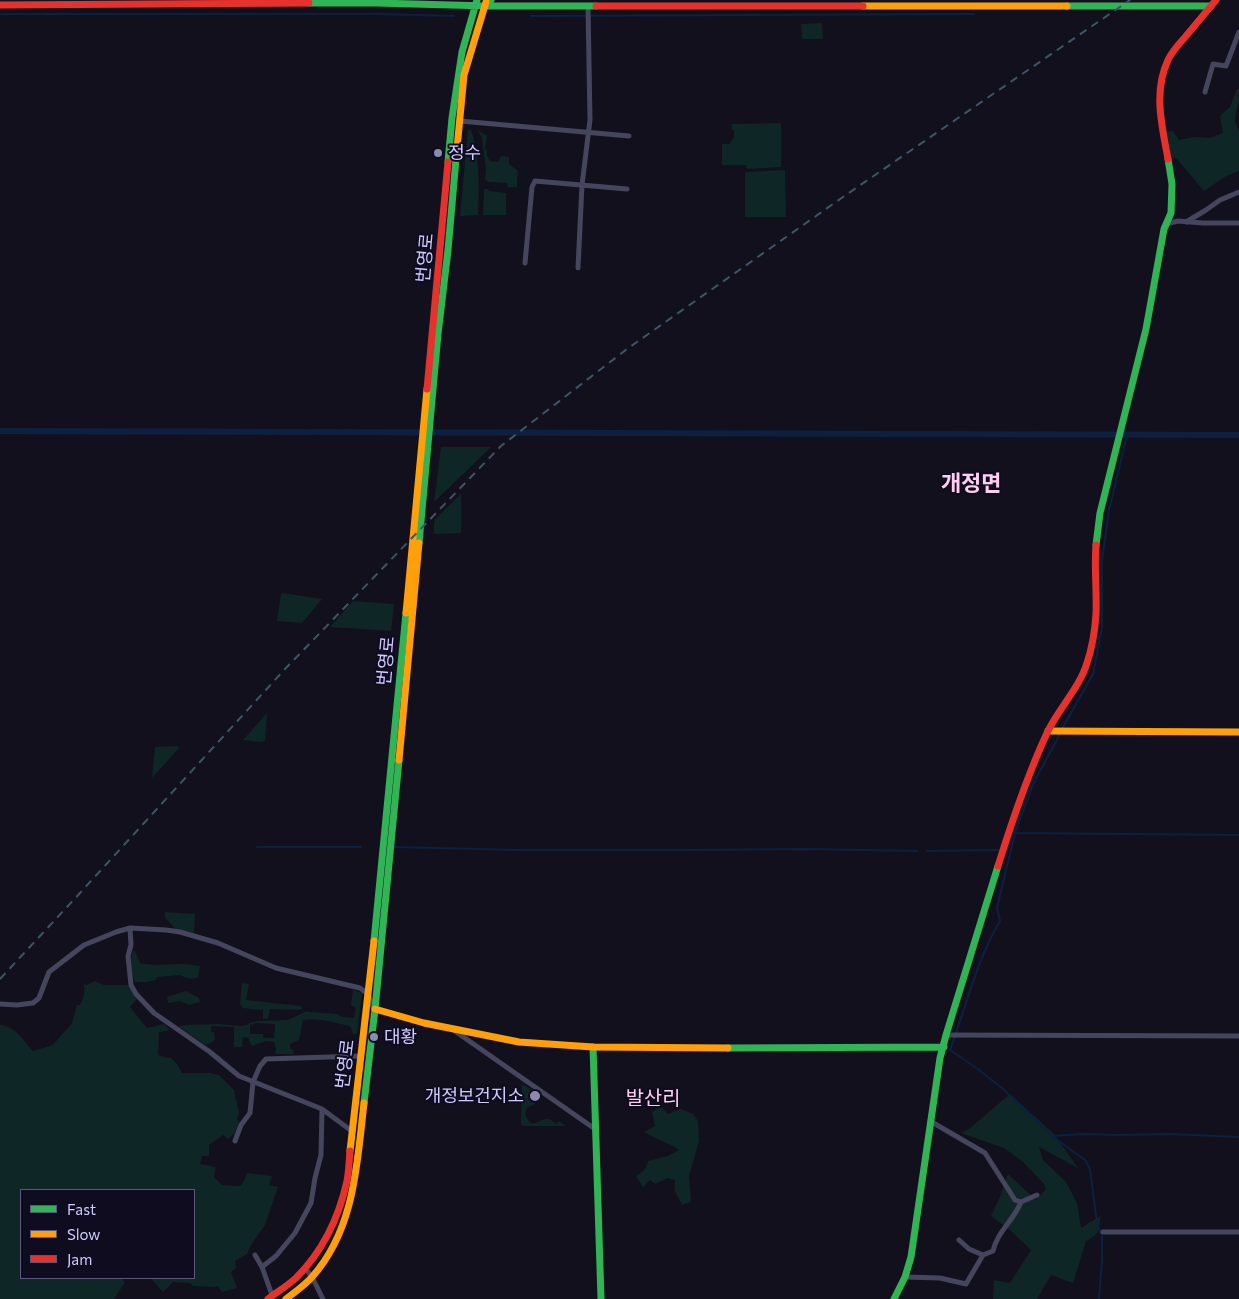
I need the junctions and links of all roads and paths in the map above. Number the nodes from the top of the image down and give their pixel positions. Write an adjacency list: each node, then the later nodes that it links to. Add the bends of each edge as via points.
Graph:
1 (491, 0): 3 (main road)
2 (476, 3): 3 (main road); 5 (main road); 20 (main road, 번영로, via 462,52 452,118)
3 (486, 3): 6 (main road); 9 (main road, 번영로, via 464,75)
4 (1213, 3): 6 (main road); 17 (main road, via 1176,48 1163,76 1160,118 1172,184 1171,213)
5 (0, 5)
6 (588, 8): 10 (street)
7 (1239, 32): 8 (street, via 1226,66 1213,64)
8 (1206, 92)
9 (460, 121): 10 (street); 20 (main road, 번영로)
10 (588, 131): 11 (street); 12 (street)
11 (629, 136)
12 (582, 185): 13 (street); 18 (street, via 535,181); 19 (street)
13 (626, 189)
14 (1239, 192): 15 (street)
15 (1186, 222): 16 (street); 17 (street)
16 (1239, 223)
17 (1166, 224): 22 (main road, via 1146,329 1100,513 1095,554 1096,615 1091,647 1080,680)
18 (525, 263)
19 (578, 268)
20 (428, 422): 21 (main road, 번영로)
21 (426, 438): 25 (main road, 번영로); 27 (main road, 번영로)
22 (1051, 731): 23 (main road); 29 (main road, via 1011,823 976,941)
23 (1239, 732)
24 (130, 928): 25 (street, via 180,932 276,968 360,988); 26 (street, via 84,946 49,972 39,998 33,1003); 34 (street, via 128,956 131,985 136,994 154,1013 240,1076)
25 (368, 996): 27 (street); 33 (main road, 번영로)
26 (0, 1004)
27 (375, 1009): 28 (main road); 49 (main road, 번영로, via 356,1171 348,1210 340,1233)
28 (448, 1027): 31 (main road, via 519,1042); 37 (street)
29 (953, 1035): 30 (street); 32 (main road)
30 (1239, 1036)
31 (593, 1047): 32 (main road); 37 (main road)
32 (944, 1047): 36 (main road)
33 (361, 1056): 34 (street, via 266,1058); 38 (main road, 번영로)
34 (253, 1082): 35 (street); 39 (street, via 250,1113)
35 (322, 1109): 38 (street); 47 (street, via 322,1155 311,1203 295,1233)
36 (930, 1121): 41 (street, via 985,1153 1015,1200); 50 (main road, via 911,1257)
37 (595, 1129): 54 (main road)
38 (353, 1132): 48 (main road, 번영로, via 343,1200 322,1247)
39 (235, 1141)
40 (1037, 1195): 41 (street)
41 (1021, 1202): 46 (street, via 995,1242 993,1251)
42 (1104, 1232): 43 (street)
43 (1239, 1232)
44 (959, 1240): 46 (street)
45 (255, 1255): 47 (street)
46 (983, 1255): 50 (street, via 966,1284 940,1278)
47 (262, 1267): 51 (street)
48 (305, 1268): 49 (street); 51 (main road, 번영로)
49 (312, 1277): 52 (main road, 번영로); 53 (street)
50 (905, 1277): 55 (main road)
51 (270, 1297)
52 (286, 1299)
53 (323, 1299)
54 (601, 1299)
55 (894, 1299)

